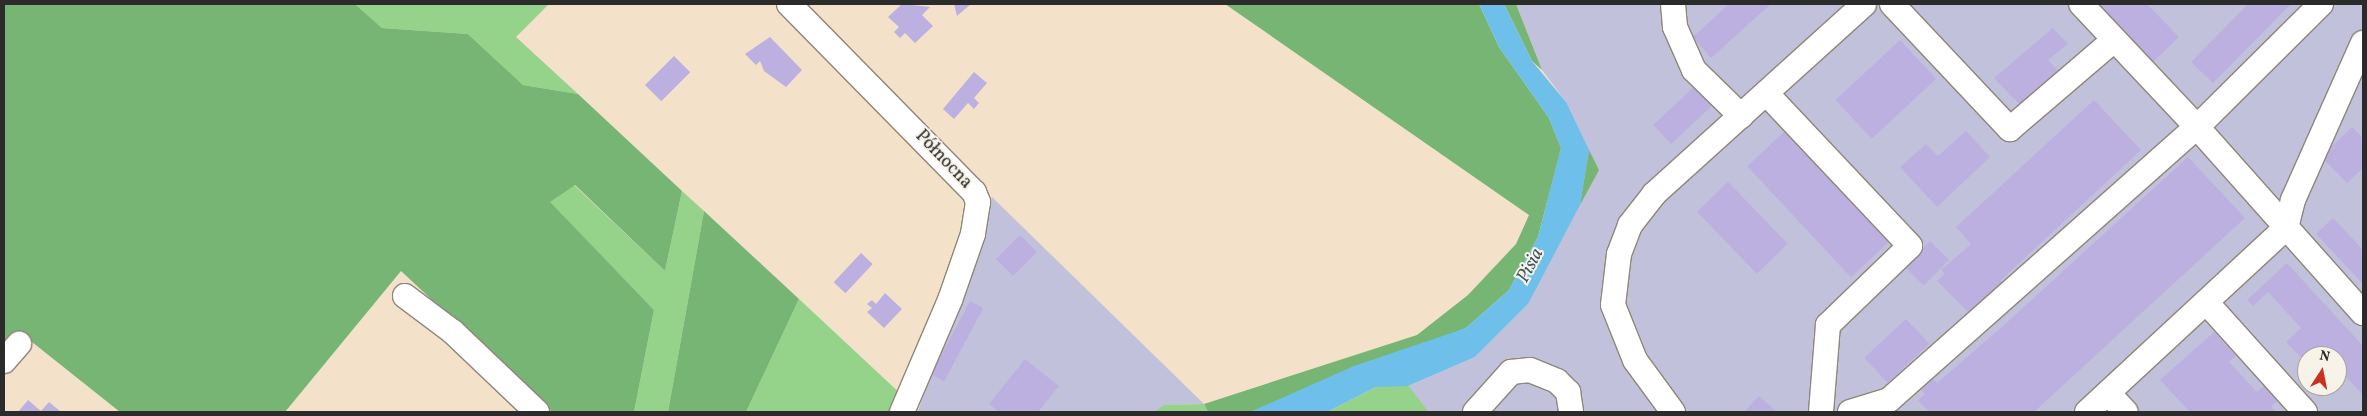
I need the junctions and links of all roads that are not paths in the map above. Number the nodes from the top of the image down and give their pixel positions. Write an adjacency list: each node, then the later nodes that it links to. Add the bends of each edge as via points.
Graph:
1 (789, 4): 18 (street, Północna, via 967,184 978,202 974,234)
2 (1673, 4): 10 (street, via 1675,27 1694,70)
3 (1864, 4): 9 (street)
4 (1892, 4): 7 (street, via 2010,129)
5 (2081, 4): 7 (street)
6 (2321, 4): 11 (street)
7 (2114, 40): 11 (street)
8 (2363, 43): 12 (street, via 2293,200)
9 (1766, 93): 10 (street); 22 (street, via 1910,246 1828,325)
10 (1741, 116): 21 (street, via 1654,194 1630,225 1619,254 1613,305 1635,360)
11 (2197, 127): 12 (street); 23 (street, via 1889,400)
12 (2286, 228): 14 (street); 15 (street)
13 (405, 296): 17 (street, via 453,332)
14 (2206, 302): 16 (street); 26 (street)
15 (2363, 313)
16 (2108, 393): 24 (street); 25 (street)
17 (537, 412)
18 (902, 412)
19 (1475, 412): 20 (street, via 1511,372 1530,370 1568,392)
20 (1571, 412)
21 (1673, 412)
22 (1821, 412)
23 (1850, 412)
24 (2087, 412)
25 (2126, 412)
26 (2305, 412)

